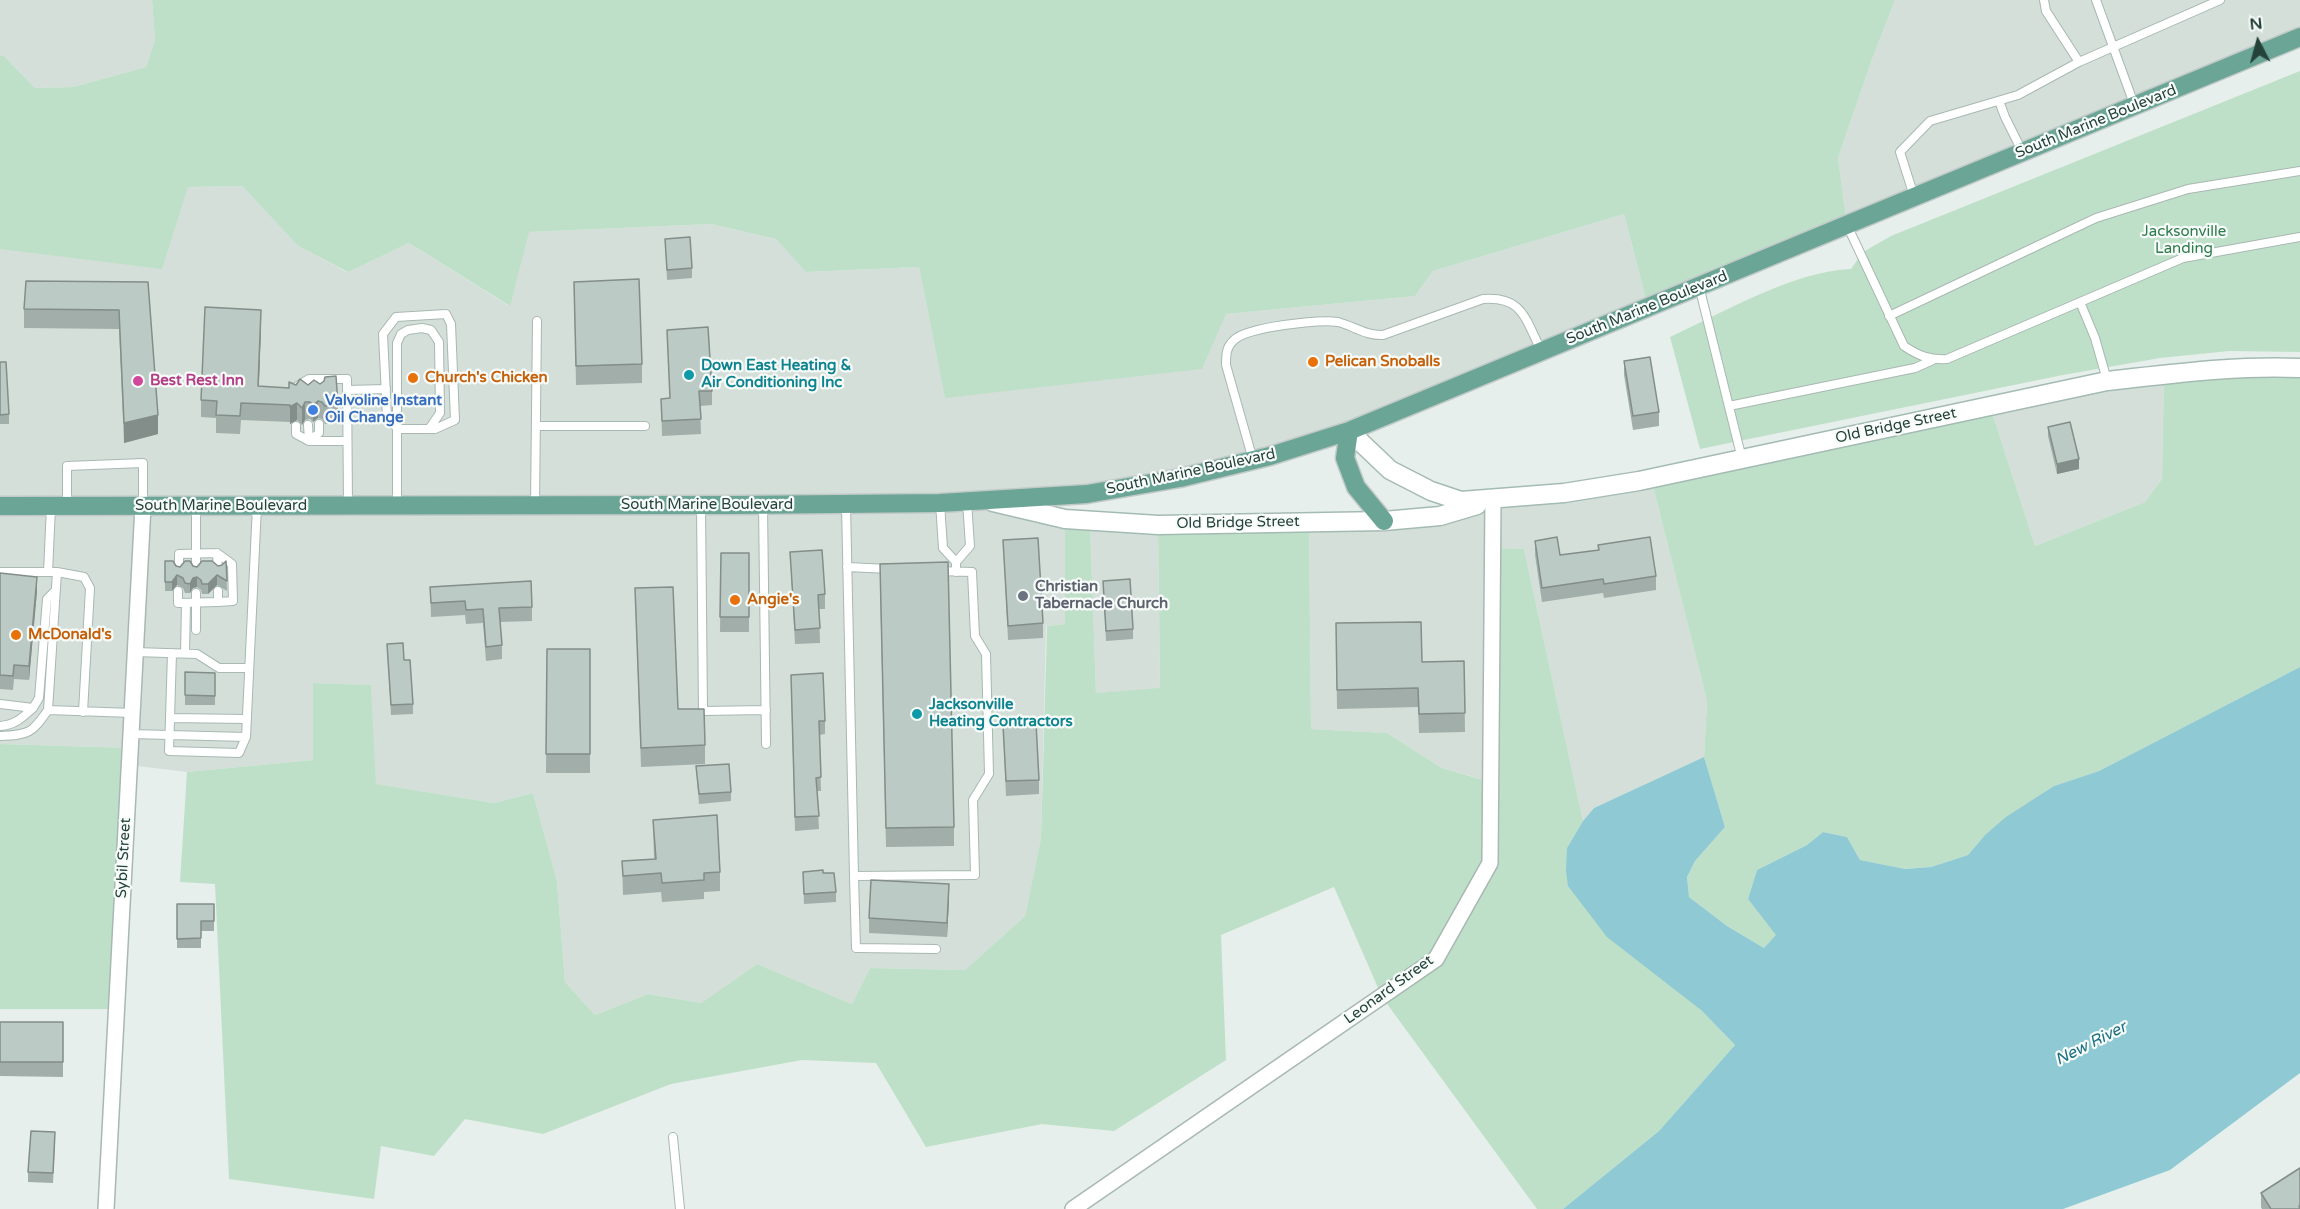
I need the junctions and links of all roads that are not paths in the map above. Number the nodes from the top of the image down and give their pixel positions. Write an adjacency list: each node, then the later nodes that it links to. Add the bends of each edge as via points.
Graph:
1 (2043, 0): 6 (lane)
2 (2096, 0): 5 (lane)
3 (2220, 0): 5 (lane)
4 (2300, 37): 8 (main road, South Marine Boulevard)
5 (2113, 48): 6 (lane); 8 (lane)
6 (2079, 62): 7 (lane, via 2018,95)
7 (1999, 100): 9 (lane); 11 (lane, via 1930,121 1900,152)
8 (2134, 106): 9 (main road, South Marine Boulevard)
9 (2023, 152): 11 (main road, South Marine Boulevard)
10 (2300, 171): 16 (lane, via 2188,189 2097,218)
11 (1914, 197): 12 (main road, South Marine Boulevard)
12 (1847, 225): 14 (main road, South Marine Boulevard); 16 (lane)
13 (2300, 237): 15 (lane, via 2183,258)
14 (1699, 286): 18 (main road, South Marine Boulevard); 27 (lane)
15 (2080, 302): 19 (lane, via 1947,359); 21 (lane)
16 (1889, 316): 19 (lane, via 1904,346)
17 (537, 321): 31 (lane)
18 (1542, 351): 35 (main road, South Marine Boulevard); 39 (lane, via 1519,307 1500,298 1483,299 1383,335 1336,322 1313,321 1261,329 1235,338 1227,349 1226,365)
19 (1933, 360): 27 (lane, via 1915,368)
20 (2300, 368): 21 (main road, Old Bridge Street, via 2270,366)
21 (2107, 381): 38 (main road, Old Bridge Street)
22 (309, 383): 23 (lane); 25 (lane, via 347,379); 26 (lane, via 295,388)
23 (319, 386)
24 (386, 389): 25 (lane); 33 (lane, via 387,417); 34 (lane, via 383,334 396,317 446,314 451,324 455,420)
25 (347, 390): 37 (lane)
26 (294, 397)
27 (1729, 406): 38 (lane)
28 (319, 424): 36 (lane, via 319,433)
29 (308, 425): 36 (lane)
30 (296, 426): 36 (lane, via 296,434)
31 (536, 426): 32 (lane); 46 (lane)
32 (645, 426)
33 (398, 429): 34 (lane); 34 (lane, via 397,343 401,334 422,328 431,330 439,342 440,413); 45 (lane)
34 (429, 429)
35 (1348, 431): 39 (main road, South Marine Boulevard); 41 (main road, Old Bridge Street, via 1390,470 1431,491 1461,501); 54 (main road, via 1345,458 1356,487)
36 (309, 441): 37 (lane)
37 (347, 441): 44 (lane)
38 (1742, 459): 41 (main road, Old Bridge Street, via 1639,481)
39 (1253, 460): 40 (main road, South Marine Boulevard, via 1087,494)
40 (974, 500): 43 (main road, South Marine Boulevard); 54 (main road, Old Bridge Street, via 1065,519 1158,525); 57 (lane, via 970,546)
41 (1493, 500): 54 (main road, Old Bridge Street, via 1440,516); 99 (street, Leonard Street, via 1490,863 1436,958)
42 (846, 503): 43 (main road, South Marine Boulevard); 48 (main road, South Marine Boulevard); 58 (lane)
43 (940, 503): 57 (lane, via 943,548)
44 (348, 505): 45 (main road, South Marine Boulevard); 52 (main road, South Marine Boulevard)
45 (397, 505): 46 (main road, South Marine Boulevard)
46 (535, 505): 47 (main road, South Marine Boulevard)
47 (701, 505): 48 (main road, South Marine Boulevard); 83 (lane, via 703,711)
48 (763, 505): 83 (lane)
49 (0, 506): 50 (main road, South Marine Boulevard)
50 (59, 506): 53 (main road, South Marine Boulevard); 53 (lane, via 67,466 143,463); 64 (lane)
51 (196, 506): 52 (main road, South Marine Boulevard); 53 (main road, South Marine Boulevard); 55 (lane)
52 (257, 506): 79 (lane)
53 (143, 507): 76 (street, Sybil Street)
54 (1384, 521)
55 (196, 553): 56 (lane); 62 (lane, via 179,554); 63 (lane)
56 (217, 553): 60 (lane); 72 (lane, via 232,564 232,602)
57 (956, 562): 66 (lane)
58 (847, 567): 59 (lane); 94 (lane)
59 (902, 569)
60 (218, 570)
61 (924, 570): 66 (lane)
62 (178, 571)
63 (196, 571)
64 (48, 572): 65 (lane); 67 (lane)
65 (57, 572): 68 (lane); 84 (lane, via 84,578 90,588)
66 (956, 572): 94 (lane, via 972,572 975,636 986,654 989,774 973,800 975,875)
67 (0, 573)
68 (55, 591): 81 (lane, via 48,599 42,689); 82 (lane)
69 (178, 591): 73 (lane, via 178,603)
70 (218, 591): 72 (lane)
71 (196, 594): 74 (lane)
72 (218, 602): 74 (lane)
73 (186, 603): 74 (lane); 78 (lane)
74 (196, 603): 75 (lane)
75 (196, 630)
76 (135, 652): 77 (lane); 85 (street, Sybil Street)
77 (172, 653): 78 (lane); 86 (lane)
78 (185, 653): 79 (lane, via 197,650 219,668)
79 (249, 668): 87 (lane)
80 (0, 704): 81 (lane)
81 (33, 708): 88 (lane, via 21,720)
82 (48, 710): 84 (lane); 91 (lane, via 34,730)
83 (766, 710): 93 (lane)
84 (83, 711): 85 (lane)
85 (132, 713): 89 (street, Sybil Street)
86 (171, 718): 87 (lane); 90 (lane)
87 (246, 719): 92 (lane)
88 (0, 726)
89 (131, 734): 90 (lane); 97 (street, Sybil Street)
90 (170, 734): 92 (lane); 92 (lane, via 169,751 239,753)
91 (0, 736)
92 (246, 737)
93 (766, 744)
94 (854, 876): 95 (lane, via 856,948)
95 (936, 949)
96 (673, 1137): 98 (lane)
97 (106, 1209)
98 (680, 1209)
99 (1073, 1209)

